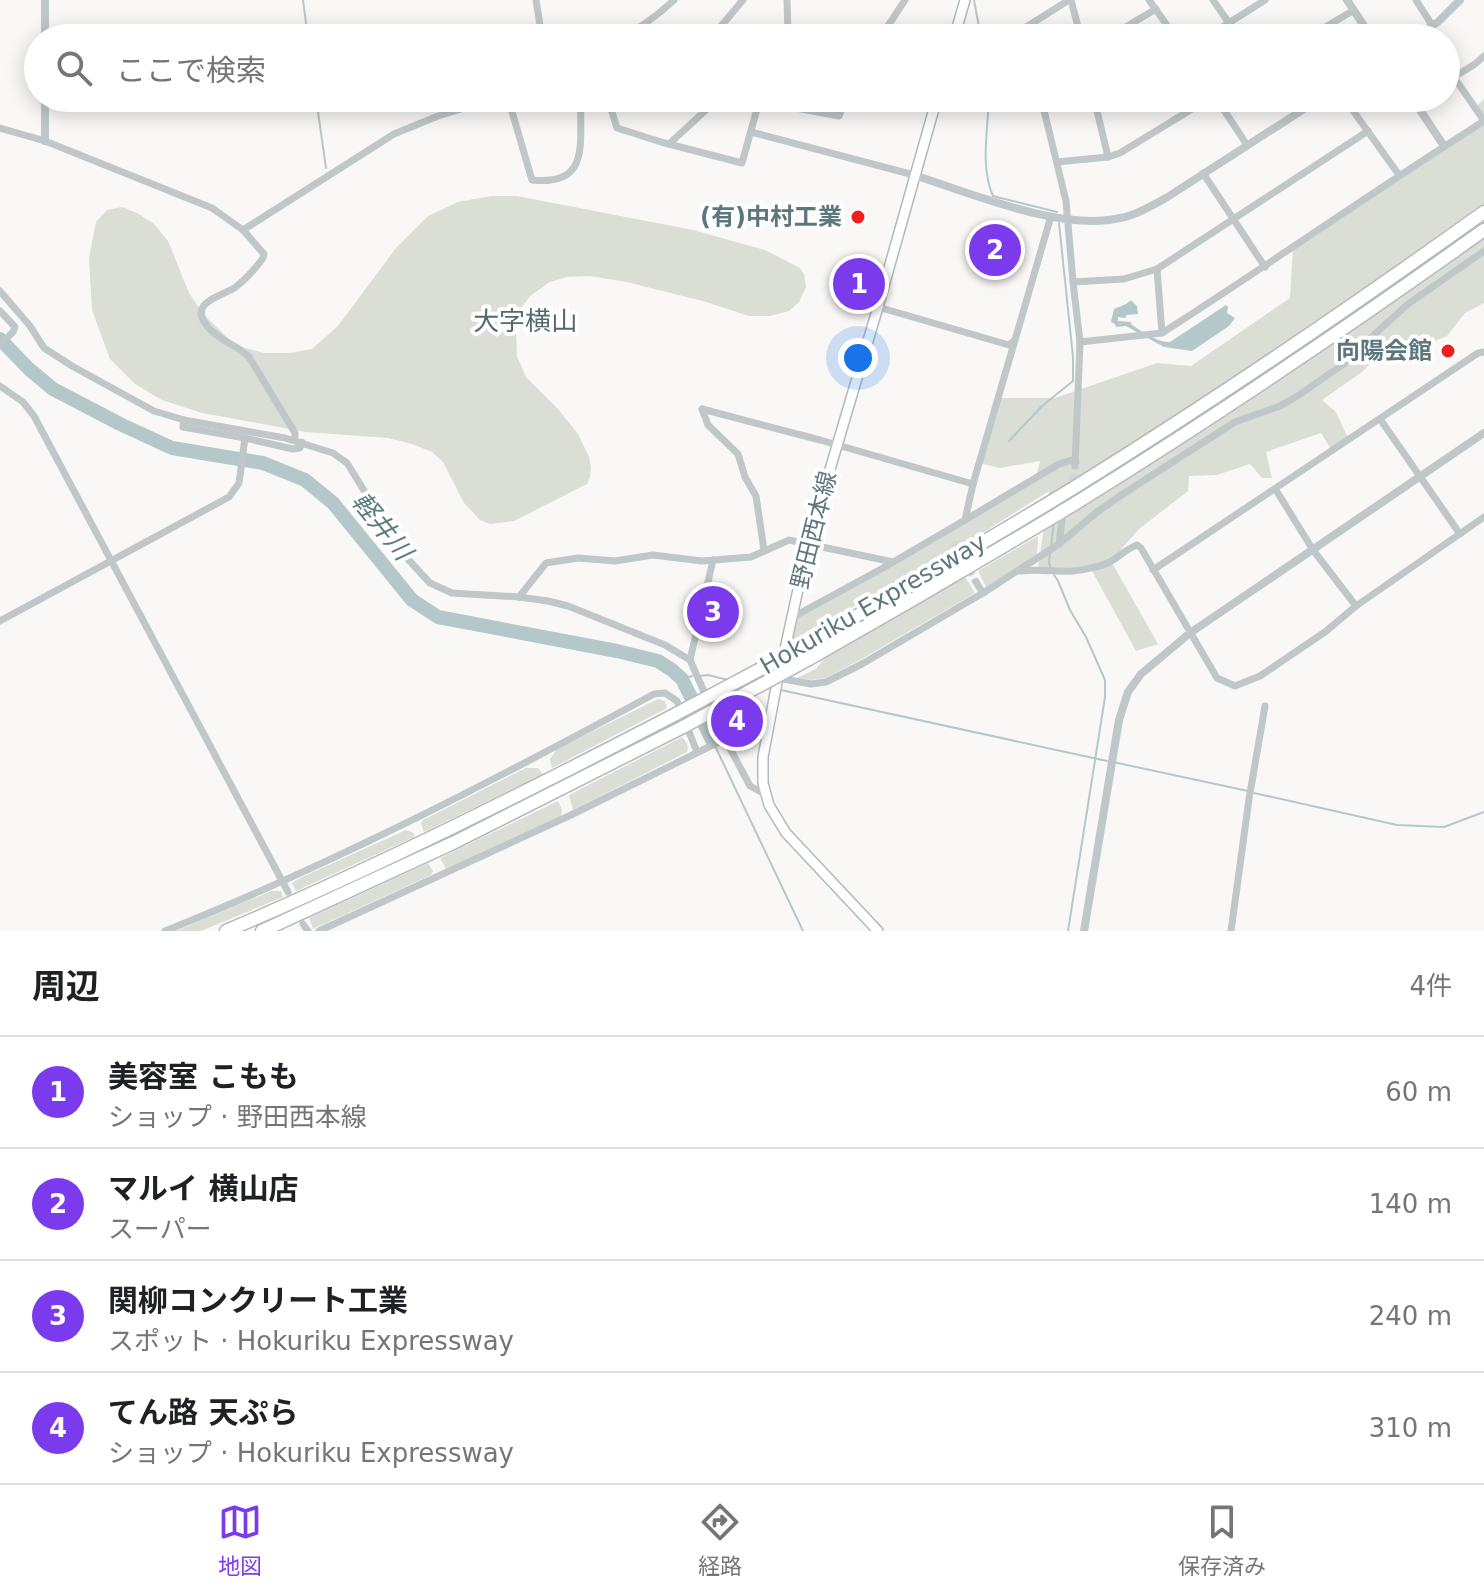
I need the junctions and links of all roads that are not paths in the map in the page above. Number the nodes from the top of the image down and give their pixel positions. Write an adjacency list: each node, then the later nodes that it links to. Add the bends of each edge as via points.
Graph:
1 (45, 0): 18 (street)
2 (536, 0): 19 (street)
3 (674, 0): 20 (street)
4 (743, 0): 21 (street)
5 (787, 0): 22 (street)
6 (905, 0): 23 (street)
7 (965, 0): 24 (main road)
8 (1070, 0): 25 (street); 26 (street)
9 (1149, 0): 15 (street)
10 (1213, 0): 17 (street)
11 (1265, 0): 17 (street)
12 (1347, 0): 16 (street)
13 (1416, 0): 31 (street)
14 (1460, 0): 32 (street)
15 (1156, 9): 27 (street); 28 (street)
16 (1354, 10): 29 (street); 30 (street)
17 (1229, 23)
18 (45, 24)
19 (540, 24)
20 (647, 24)
21 (723, 24)
22 (786, 24)
23 (890, 24)
24 (958, 24)
25 (1031, 24)
26 (1077, 24)
27 (1131, 24)
28 (1166, 24)
29 (1330, 24)
30 (1363, 24)
31 (1431, 24)
32 (1433, 24)
33 (1484, 56): 34 (street)
34 (1460, 73)
35 (1460, 86): 59 (street, via 1484,121)
36 (45, 112): 56 (street)
37 (451, 112): 69 (street, via 394,134)
38 (512, 112): 39 (street, via 532,180 547,182 569,172 580,159)
39 (581, 112)
40 (612, 112): 57 (street, via 617,128)
41 (704, 112): 57 (street)
42 (757, 112): 55 (street)
43 (817, 112): 44 (street)
44 (841, 112)
45 (933, 112): 63 (main road, 野田西本線)
46 (1044, 112): 61 (street)
47 (1097, 112): 60 (street)
48 (1189, 112): 60 (street)
49 (1223, 112): 58 (street)
50 (1299, 112): 58 (street)
51 (1354, 112): 54 (street)
52 (1424, 112): 59 (street)
53 (0, 128): 56 (street)
54 (1368, 131): 64 (street); 67 (street)
55 (751, 132): 57 (street, via 742,163); 63 (street)
56 (45, 141): 69 (street, via 212,208)
57 (669, 144)
58 (1247, 145): 62 (street)
59 (1444, 146): 64 (street)
60 (1108, 157): 61 (street)
61 (1057, 162): 68 (street)
62 (1203, 173): 67 (street); 68 (street, via 1166,198 1119,219)
63 (914, 175): 66 (street); 76 (main road, 野田西本線)
64 (1399, 175): 72 (street)
65 (1484, 212): 124 (highway, Hokuriku Expressway, bridge, via 1183,419 813,641 444,831)
66 (1052, 216): 68 (street); 79 (street)
67 (1233, 219): 72 (street); 73 (street)
68 (1066, 220): 74 (street)
69 (243, 230): 87 (street, via 263,258 201,311 210,329 249,357)
70 (1484, 230): 125 (highway, Hokuriku Expressway, bridge, via 1175,440 809,659 453,843)
71 (1484, 251): 100 (street, via 1408,304 1355,356 1280,406 1235,422 1097,512)
72 (1265, 267): 78 (street)
73 (1157, 269): 74 (street, via 1124,279); 78 (street)
74 (1073, 282): 80 (street)
75 (0, 291): 85 (street, via 44,348 154,411)
76 (878, 307): 79 (street, via 1006,345); 89 (main road, 野田西本線)
77 (0, 311): 81 (street, via 15,327)
78 (1162, 333): 80 (street)
79 (1015, 340): 91 (street)
80 (1080, 342): 94 (street, via 1075,464 1062,462)
81 (0, 345)
82 (1484, 352): 84 (street)
83 (0, 386): 104 (street, via 34,416)
84 (1380, 419): 90 (street); 92 (street)
85 (184, 420): 87 (street); 88 (street, via 187,429)
86 (1484, 433): 90 (street)
87 (298, 441): 88 (street, via 300,448 293,449); 110 (street, via 347,463 404,555 430,583 452,593)
88 (245, 442): 104 (street, via 239,483 229,497)
89 (836, 444): 91 (street); 99 (main road, 野田西本線); 101 (street, via 702,409 708,425 738,454 756,496)
90 (1420, 476): 97 (street); 102 (street)
91 (973, 484): 94 (street)
92 (1276, 490): 102 (street); 106 (street)
93 (1484, 517): 97 (street)
94 (965, 520): 96 (street)
95 (1062, 520): 100 (street)
96 (947, 532): 98 (street); 105 (street)
97 (1460, 534): 111 (street)
98 (953, 542)
99 (808, 544): 101 (street, via 789,540); 105 (street); 112 (main road, 野田西本線)
100 (1058, 545): 107 (street)
101 (764, 550): 103 (street, via 751,557)
102 (1313, 550): 111 (street); 114 (street)
103 (713, 560): 110 (street, via 653,555 546,563); 115 (street)
104 (112, 561): 113 (street); 121 (street)
105 (893, 562): 112 (street)
106 (1153, 570): 107 (street, via 1137,545 1091,569); 114 (street)
107 (1019, 571): 109 (street)
108 (976, 582): 109 (street)
109 (983, 593): 116 (street, via 826,682)
110 (519, 597): 115 (street, via 568,606)
111 (1356, 606): 114 (street, via 1260,676 1235,686 1217,678)
112 (793, 617): 116 (main road, 野田西本線)
113 (0, 621)
114 (1190, 633): 128 (street, via 1141,674 1128,692)
115 (690, 660): 118 (street)
116 (778, 678): 120 (main road, 野田西本線, via 763,757)
117 (1265, 706): 129 (street)
118 (723, 740): 119 (street); 120 (street, via 750,786)
119 (697, 752): 121 (street, via 677,701 665,693 654,694); 126 (street)
120 (765, 794): 127 (main road, 野田西本線, via 786,833)
121 (282, 881): 122 (street); 123 (street)
122 (288, 892)
123 (165, 931)
124 (226, 931)
125 (262, 931)
126 (319, 931)
127 (878, 931)
128 (1084, 931)
129 (1231, 931)

